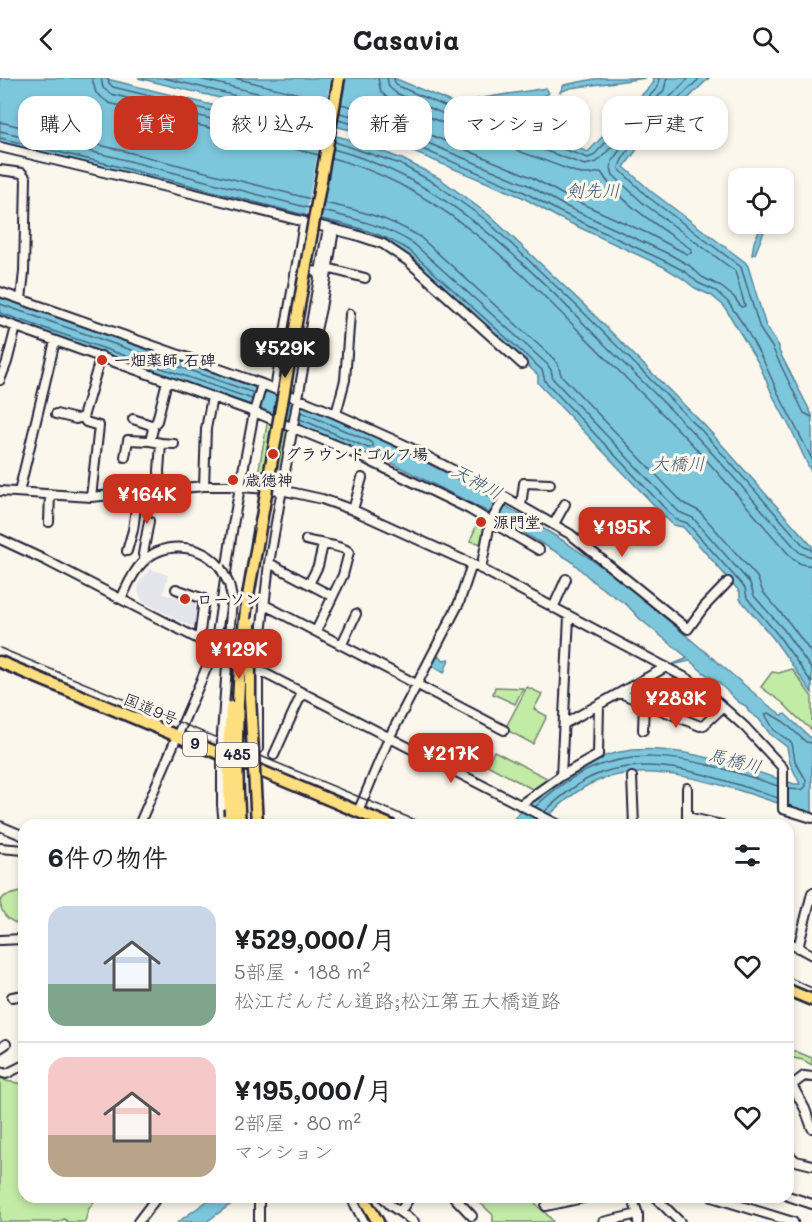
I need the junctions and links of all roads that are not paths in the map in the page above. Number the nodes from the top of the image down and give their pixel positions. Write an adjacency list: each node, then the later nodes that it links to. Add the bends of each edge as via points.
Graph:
1 (339, 78): 60 (highway, 485, bridge)
2 (0, 147): 4 (street)
3 (0, 170): 11 (street, via 22,173 26,178)
4 (304, 222): 5 (street); 6 (street)
5 (328, 230): 7 (street, via 333,236); 9 (street); 18 (street, via 374,241 398,253)
6 (296, 268): 9 (street, via 317,272); 22 (street)
7 (327, 272): 8 (street, via 331,269); 17 (street, via 309,358)
8 (365, 278)
9 (319, 279): 17 (street)
10 (0, 292): 11 (street)
11 (21, 299): 21 (street)
12 (350, 314): 27 (street, via 345,380)
13 (0, 321): 14 (street)
14 (16, 327): 15 (street); 19 (street)
15 (55, 341): 16 (street); 43 (street)
16 (101, 357): 20 (street); 28 (street)
17 (305, 359): 24 (street)
18 (522, 364)
19 (0, 380)
20 (167, 381): 23 (street); 31 (street, via 157,422)
21 (261, 386): 22 (street); 25 (street)
22 (275, 389): 24 (street)
23 (212, 397): 25 (street); 38 (street, via 206,429)
24 (298, 399): 27 (street); 30 (street)
25 (255, 411): 30 (street); 39 (street)
26 (56, 414): 28 (street, via 76,420)
27 (336, 414): 47 (street)
28 (83, 417): 46 (street, via 99,426)
29 (133, 419): 31 (street)
30 (293, 426): 41 (street); 53 (street, via 371,460)
31 (152, 427): 32 (street)
32 (150, 441): 33 (street); 35 (street, via 128,440)
33 (161, 443): 34 (street); 40 (street)
34 (174, 444)
35 (125, 457)
36 (362, 478): 50 (street)
37 (550, 484): 49 (street, via 524,483)
38 (204, 486): 39 (street); 40 (street)
39 (240, 487): 41 (street); 78 (street)
40 (160, 490): 44 (street)
41 (281, 490): 50 (street); 62 (street)
42 (0, 491): 43 (street)
43 (19, 492): 45 (street)
44 (138, 492): 46 (street); 58 (street)
45 (50, 494): 46 (street); 52 (street)
46 (91, 497)
47 (505, 498): 49 (street); 53 (street)
48 (565, 504): 54 (street)
49 (521, 507): 54 (street)
50 (353, 510): 63 (street)
51 (149, 521): 61 (street)
52 (49, 522)
53 (491, 522): 59 (street); 64 (street)
54 (554, 524): 66 (street, via 688,629)
55 (0, 539): 70 (street)
56 (306, 540): 57 (street)
57 (323, 545): 67 (street); 69 (street, via 341,546 349,552)
58 (127, 550)
59 (539, 550)
60 (255, 555): 83 (highway, 485, bridge); 106 (highway, bridge, via 249,659)
61 (145, 560): 70 (street); 103 (street, bridge, via 166,549 186,548 204,554 220,567 229,584 232,598 221,752 222,805)
62 (268, 563): 67 (street); 71 (street)
63 (472, 564): 64 (street); 82 (street, via 459,603)
64 (482, 569): 72 (street)
65 (566, 579): 72 (street)
66 (728, 582)
67 (309, 584): 69 (street)
68 (176, 590): 76 (street, via 204,599)
69 (332, 596): 75 (street)
70 (121, 599): 76 (street)
71 (263, 604): 75 (street); 81 (street)
72 (553, 608): 74 (street)
73 (356, 614): 77 (street)
74 (569, 617): 80 (street); 89 (street)
75 (316, 631): 77 (street)
76 (199, 640): 78 (street)
77 (342, 644): 82 (street)
78 (216, 648): 81 (street); 92 (street)
79 (0, 662): 92 (highway, 国道9号 / 9)
80 (666, 667): 85 (street); 88 (street, via 697,685)
81 (258, 670): 84 (street); 94 (street)
82 (417, 684): 90 (street); 93 (street)
83 (238, 685): 104 (highway, bridge, via 232,694 229,734); 105 (highway, 485, bridge)
84 (302, 693): 93 (street); 95 (street)
85 (620, 693): 86 (street); 87 (street)
86 (644, 702): 88 (street, via 700,726); 91 (street)
87 (599, 705): 89 (street); 96 (street, via 598,755)
88 (723, 707): 101 (street, via 783,768 783,808)
89 (564, 724): 96 (street)
90 (504, 730)
91 (643, 730)
92 (177, 736): 100 (highway, 国道9号 / 9); 102 (street)
93 (389, 738): 99 (street); 100 (street)
94 (258, 749)
95 (274, 755)
96 (561, 776): 99 (street)
97 (632, 777): 109 (street)
98 (687, 788): 110 (street)
99 (521, 806): 108 (street)
100 (358, 812): 107 (highway, 国道9号 / 9)
101 (812, 818)
102 (144, 819)
103 (227, 819)
104 (228, 819)
105 (240, 819)
106 (257, 819)
107 (367, 819)
108 (547, 819)
109 (634, 819)
110 (687, 819)
111 (0, 826): 112 (street)
112 (18, 834)
113 (0, 848): 114 (street)
114 (18, 850)
115 (812, 893): 119 (street)
116 (18, 939): 117 (street)
117 (0, 940)
118 (794, 946): 119 (street)
119 (798, 948): 120 (street)
120 (812, 955)
121 (794, 992): 124 (highway)
122 (18, 996): 123 (street)
123 (12, 997)
124 (812, 1000)
125 (18, 1068): 126 (street, via 6,1074)
126 (0, 1072)
127 (812, 1077): 128 (street, via 804,1076)
128 (794, 1084)
129 (794, 1093): 130 (street)
130 (812, 1128)
131 (794, 1159): 132 (street)
132 (812, 1165)
133 (794, 1198): 145 (street)
134 (152, 1203): 150 (street)
135 (259, 1203): 151 (street)
136 (354, 1203): 152 (street)
137 (367, 1203): 153 (highway)
138 (388, 1203): 147 (street)
139 (406, 1203): 147 (street)
140 (460, 1203): 148 (street)
141 (560, 1203): 146 (street)
142 (634, 1203): 149 (street)
143 (661, 1203): 156 (street)
144 (731, 1203): 157 (street)
145 (812, 1204)
146 (546, 1206)
147 (400, 1212): 154 (street)
148 (472, 1216)
149 (638, 1218): 155 (street)
150 (138, 1222)
151 (259, 1222)
152 (364, 1222)
153 (378, 1222)
154 (414, 1222)
155 (603, 1222)
156 (680, 1222)
157 (793, 1222)

